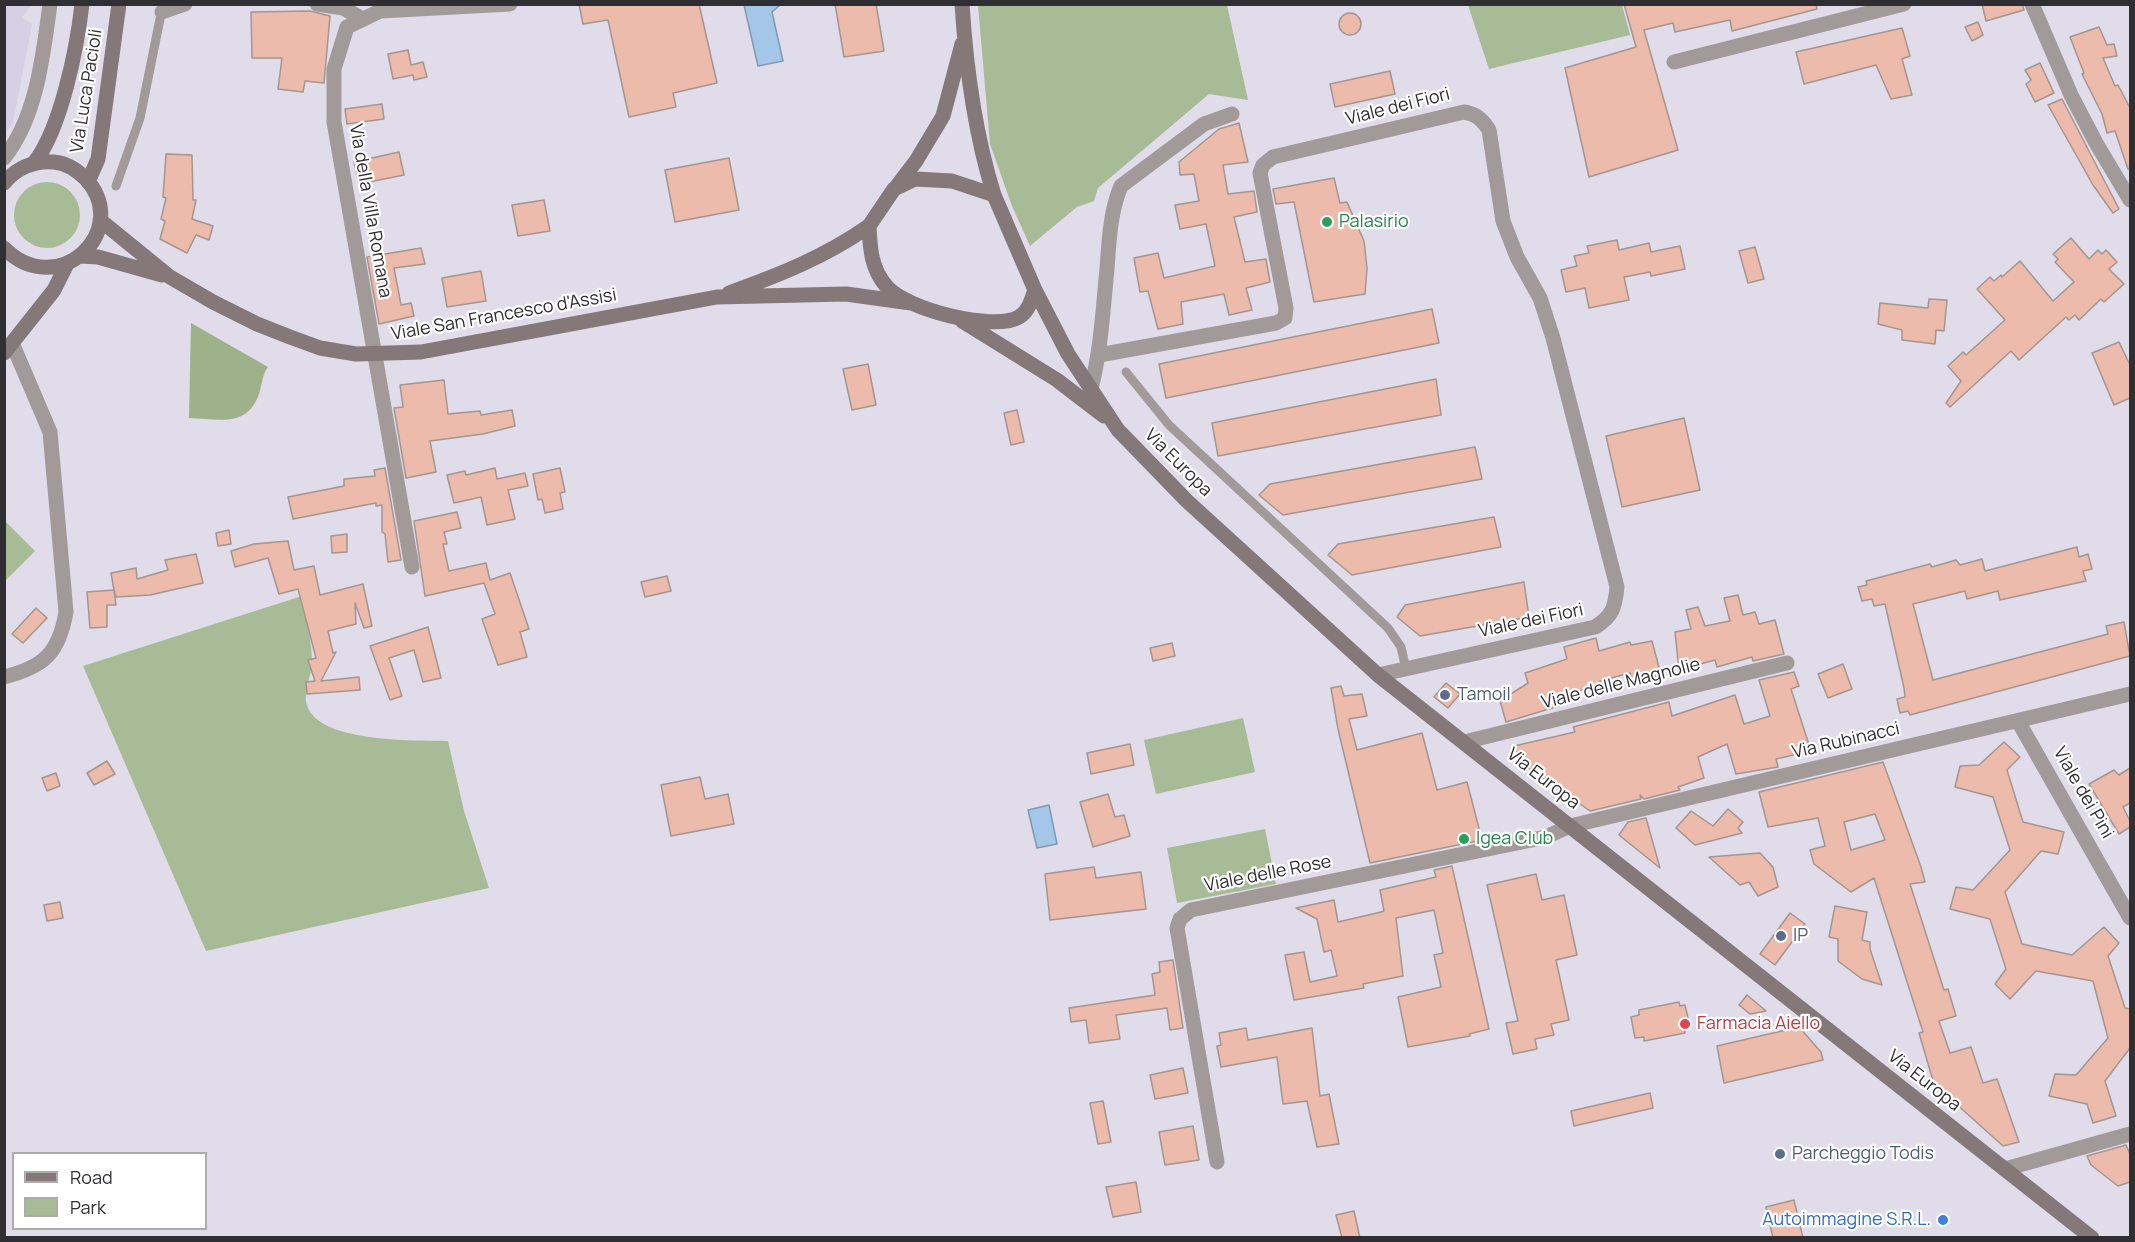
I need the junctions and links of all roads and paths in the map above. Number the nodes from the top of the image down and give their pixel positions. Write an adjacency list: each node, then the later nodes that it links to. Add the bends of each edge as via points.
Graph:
1 (50, 4): 17 (street, via 26,120 18,141)
2 (82, 4): 18 (street, Via Luca Pacioli, via 57,116)
3 (119, 4): 14 (street, Via Luca Pacioli)
4 (130, 4): 14 (street)
5 (185, 4): 11 (street)
6 (317, 4): 12 (street, via 343,8)
7 (510, 4): 12 (street, via 380,11)
8 (962, 4): 13 (street)
9 (1904, 4): 15 (street)
10 (2032, 4): 24 (street, via 2081,114)
11 (162, 8): 21 (lane, via 140,117)
12 (361, 18): 35 (street, Via della Villa Romana, via 342,34 334,69 334,123)
13 (964, 38): 22 (street, via 943,116); 23 (street, via 983,160)
14 (113, 55): 19 (street, Via Luca Pacioli, via 98,159)
15 (1674, 62)
16 (1232, 114): 36 (street, via 1204,124 1121,186 1110,227)
17 (4, 158)
18 (34, 163): 19 (street, via 62,164); 20 (street)
19 (88, 182): 25 (street, via 98,199)
20 (4, 183)
21 (116, 186)
22 (894, 189): 23 (street, via 915,179 952,181); 26 (street)
23 (994, 195): 30 (street)
24 (2130, 200)
25 (100, 220): 28 (street, via 96,236); 29 (street, Viale San Francesco d'Assisi)
26 (869, 226): 31 (street, Viale San Francesco d'Assisi, via 837,248 794,269); 32 (street, via 874,268 888,288)
27 (4, 248): 28 (street, Viale San Francesco d'Assisi, via 31,266 45,268)
28 (74, 260): 29 (street, Viale San Francesco d'Assisi, via 99,257); 34 (street)
29 (170, 277): 35 (street, Viale San Francesco d'Assisi, via 279,333 320,348)
30 (1035, 290): 33 (street, via 1027,310 1018,318 987,321); 38 (street, Via Europa)
31 (717, 297): 32 (street, Viale San Francesco d'Assisi, via 846,294); 35 (street, Viale San Francesco d'Assisi, via 421,352)
32 (911, 303): 33 (street)
33 (957, 317): 39 (street, via 1057,380)
34 (8, 348): 44 (street, via 50,432 66,612 51,653 32,669)
35 (376, 354): 40 (street, Via della Villa Romana)
36 (1099, 355): 38 (street); 42 (street, Viale dei Fiori, via 1286,318 1260,173 1263,165 1274,157 1464,112 1475,114 1484,122 1490,130 1503,221 1540,298 1553,338 1617,587 1614,610 1608,620 1595,627)
37 (1126, 372): 42 (lane, via 1169,425 1388,628 1401,647)
38 (1091, 389): 39 (street, Via Europa)
39 (1113, 423): 43 (street, Via Europa, via 1187,501)
40 (412, 567)
41 (1787, 663): 47 (street, Viale delle Magnolie)
42 (1406, 669): 43 (street, Viale dei Fiori)
43 (1378, 675): 47 (street, Via Europa)
44 (4, 677)
45 (2130, 694): 46 (street, Via Rubinacci)
46 (2018, 721): 48 (street, Via Rubinacci); 49 (street, Viale dei Pini)
47 (1464, 742): 48 (street, Via Europa)
48 (1570, 826): 51 (street, Viale delle Rose, via 1546,837 1447,859 1215,903 1191,910 1180,919 1177,928); 52 (street, Via Europa)
49 (2130, 918)
50 (2130, 1134): 52 (street)
51 (1217, 1162)
52 (2005, 1169): 53 (street, Via Europa)
53 (2092, 1238)

